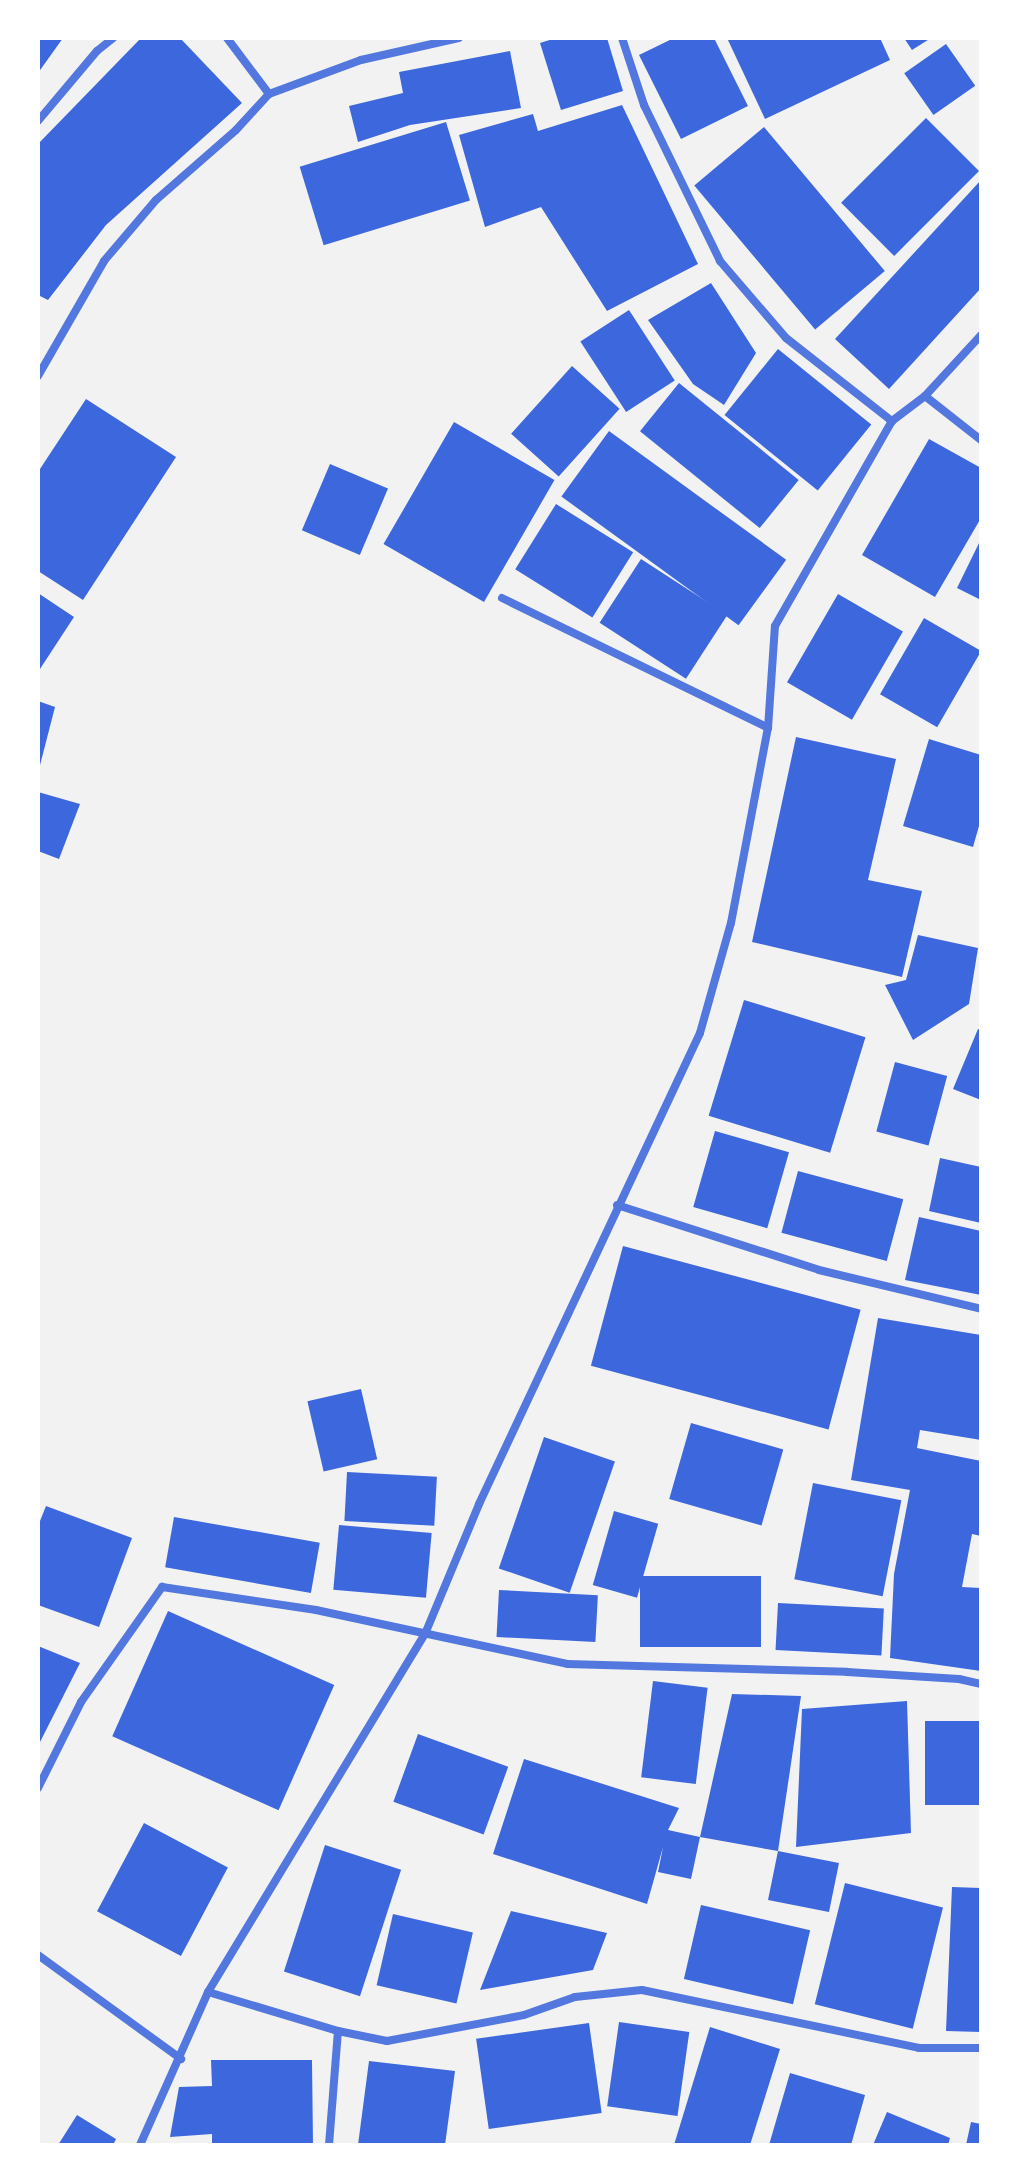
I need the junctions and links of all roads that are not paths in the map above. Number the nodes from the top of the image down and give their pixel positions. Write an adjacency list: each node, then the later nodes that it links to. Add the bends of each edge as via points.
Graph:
1 (113, 38): 6 (street)
2 (227, 38): 5 (street)
3 (459, 38): 5 (street, via 361,60)
4 (622, 38): 10 (street, via 644,105 720,261 786,338)
5 (269, 94): 8 (street, via 156,200 104,261)
6 (38, 121)
7 (981, 335): 9 (street)
8 (38, 376)
9 (925, 396): 10 (street); 11 (street)
10 (892, 421): 13 (street, via 775,626)
11 (981, 440)
12 (502, 598): 13 (street)
13 (768, 728): 14 (street, via 731,923 700,1033)
14 (617, 1205): 15 (street, via 819,1270); 16 (street)
15 (981, 1309)
16 (425, 1634): 17 (street, via 567,1664 847,1672); 18 (street, via 316,1610 162,1587 81,1702); 20 (street)
17 (981, 1684)
18 (38, 1788)
19 (38, 1955): 23 (street)
20 (208, 1992): 21 (street); 23 (street)
21 (338, 2031): 22 (street, via 387,2041 524,2015 575,1997 642,1990 919,2048); 25 (street)
22 (981, 2048)
23 (181, 2059): 24 (street)
24 (140, 2145)
25 (329, 2145)

